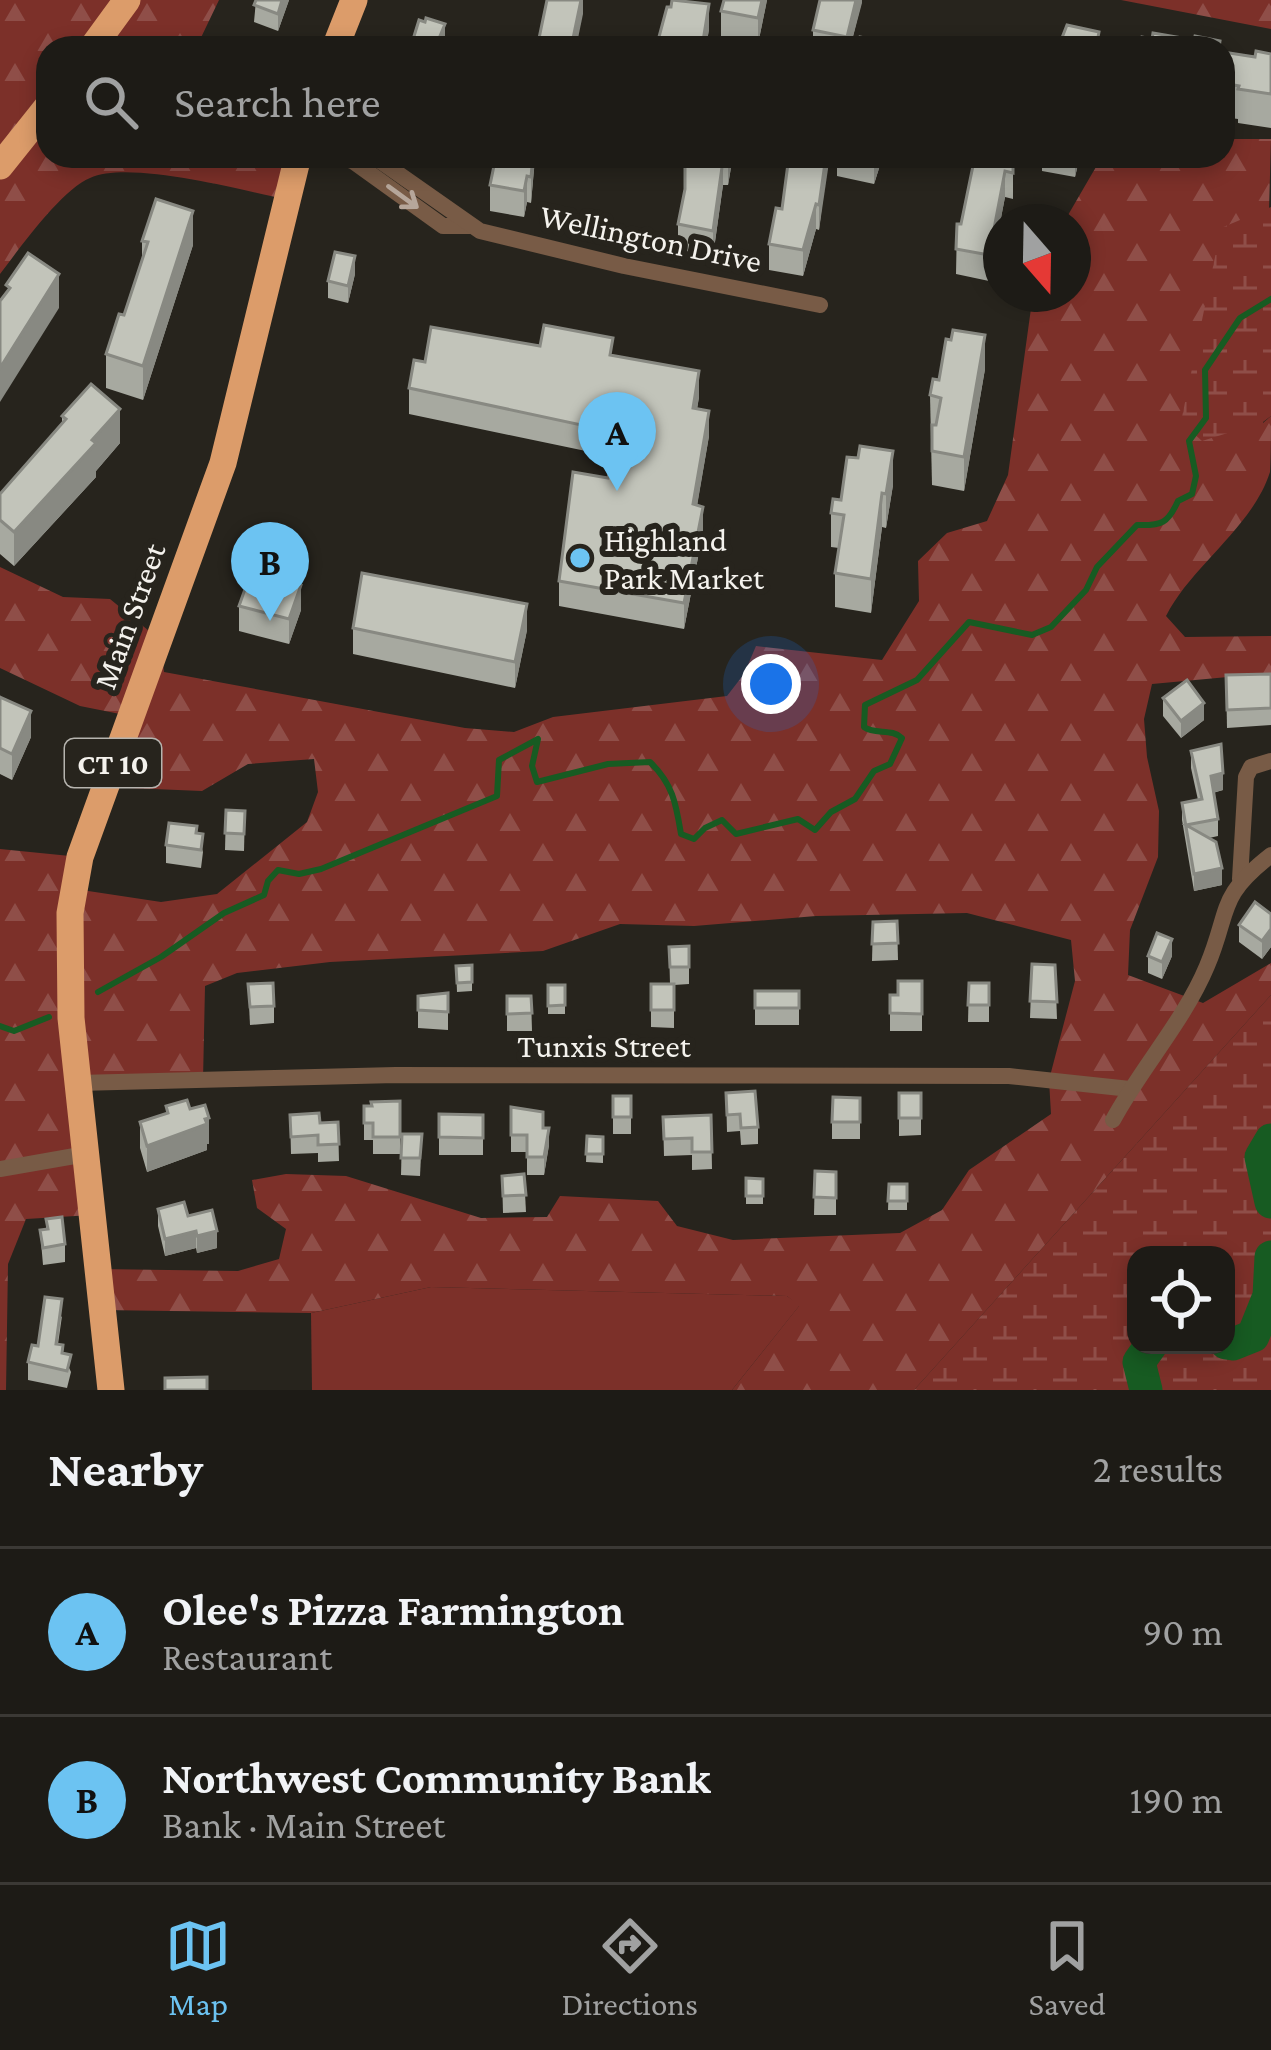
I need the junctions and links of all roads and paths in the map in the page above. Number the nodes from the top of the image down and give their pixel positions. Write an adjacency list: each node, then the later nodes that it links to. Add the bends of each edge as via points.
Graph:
1 (116, 0): 4 (highway)
2 (127, 0): 5 (highway)
3 (354, 0): 6 (highway)
4 (96, 36)
5 (99, 36)
6 (339, 36)
7 (36, 121): 8 (highway)
8 (0, 166)
9 (295, 168): 17 (highway, Main Street / CT 10, via 223,463 80,857 69,975)
10 (362, 168): 12 (street, Wellington Drive, one-way to 12, via 443,226)
11 (394, 168): 12 (street, Wellington Drive)
12 (470, 226): 13 (street, Wellington Drive)
13 (820, 305)
14 (1271, 761): 16 (street, via 1246,777)
15 (1271, 854): 16 (street)
16 (1240, 879): 18 (street, via 1207,967)
17 (78, 1083): 18 (street, Tunxis Street, via 1009,1076); 20 (highway, Main Street / CT 10)
18 (1130, 1089): 19 (street)
19 (1113, 1120)
20 (86, 1154): 21 (street); 22 (highway, Main Street / CT 10)
21 (0, 1169)
22 (111, 1390)

